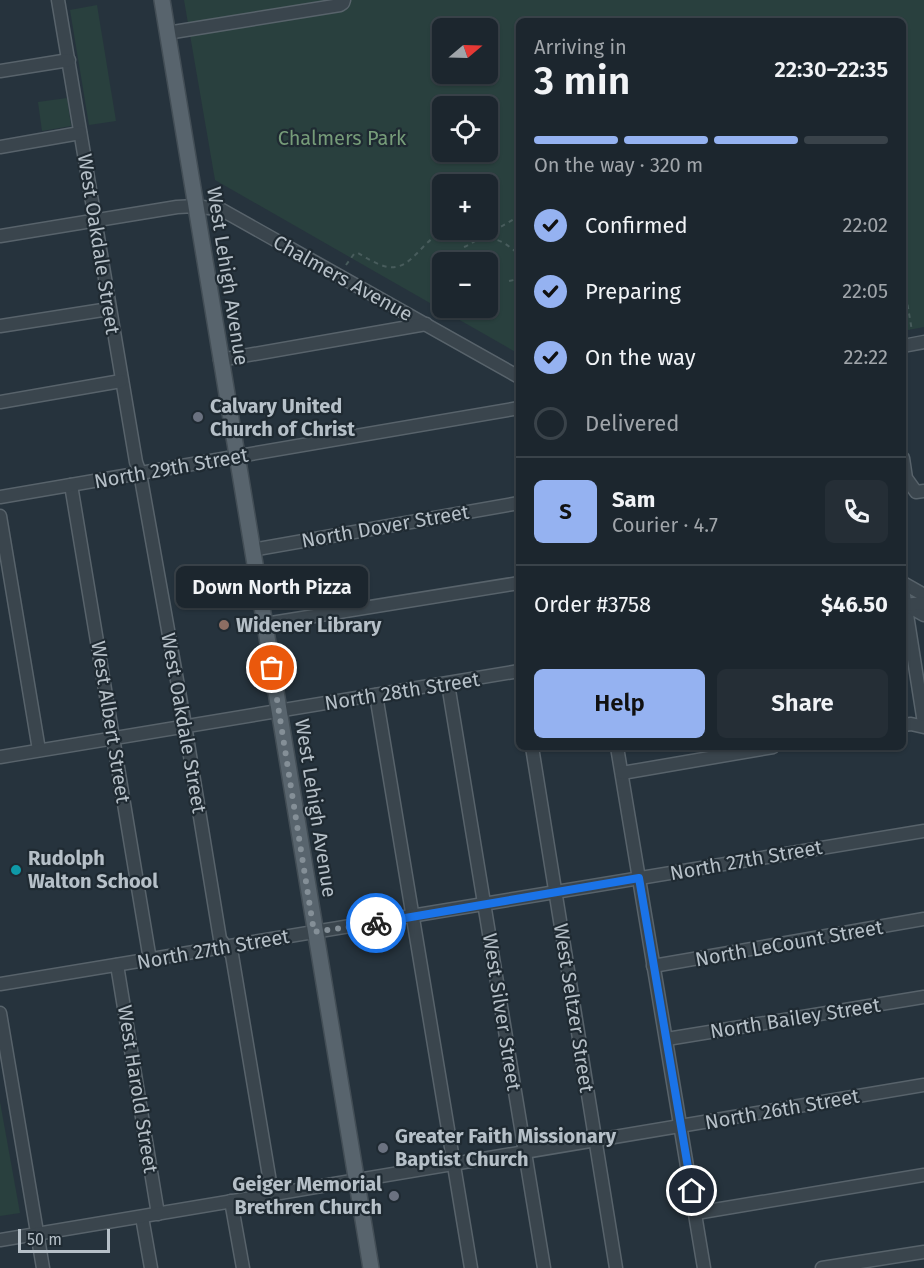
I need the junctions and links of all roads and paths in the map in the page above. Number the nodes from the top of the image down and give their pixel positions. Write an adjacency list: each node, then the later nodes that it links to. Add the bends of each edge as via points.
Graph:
1 (58, 0): 5 (street, West Oakdale Street)
2 (162, 0): 4 (main road, West Lehigh Avenue)
3 (344, 0): 4 (street, via 340,5)
4 (167, 33): 9 (main road, West Lehigh Avenue)
5 (69, 60): 6 (street); 7 (street, West Oakdale Street)
6 (0, 71)
7 (80, 133): 8 (street); 11 (street, West Oakdale Street)
8 (0, 147)
9 (196, 206): 11 (street, Chalmers Avenue); 19 (street, Chalmers Avenue, via 222,210); 27 (main road, West Lehigh Avenue)
10 (516, 218): 12 (path)
11 (95, 221): 13 (street, Chalmers Avenue); 23 (street, West Oakdale Street)
12 (498, 228)
13 (0, 236)
14 (432, 239): 19 (path, via 397,266 381,265 356,253)
15 (478, 240): 17 (path)
16 (490, 240): 18 (path)
17 (464, 247)
18 (516, 253)
19 (339, 275): 24 (street, Chalmers Avenue)
20 (516, 280): 21 (path)
21 (509, 281)
22 (906, 296): 26 (path)
23 (109, 309): 25 (street); 29 (street, West Oakdale Street)
24 (426, 324): 27 (street); 28 (street, Chalmers Avenue)
25 (0, 326)
26 (914, 344)
27 (220, 360): 32 (main road, West Lehigh Avenue)
28 (516, 375)
29 (121, 381): 30 (street); 33 (street, West Oakdale Street)
30 (0, 402)
31 (516, 409): 32 (street, North 29th Street)
32 (237, 457): 33 (street, North 29th Street); 40 (main road, West Lehigh Avenue)
33 (140, 473): 35 (street, North 29th Street); 54 (street, West Oakdale Street)
34 (906, 478): 36 (street, via 916,492)
35 (71, 485): 37 (street, North 29th Street); 57 (street, West Albert Street)
36 (924, 491)
37 (0, 497)
38 (516, 504): 40 (street, North Dover Street)
39 (0, 516): 58 (street)
40 (252, 549): 49 (main road, West Lehigh Avenue)
41 (516, 583): 49 (street)
42 (906, 585): 43 (street)
43 (924, 595)
44 (924, 603): 45 (street)
45 (906, 605)
46 (906, 606): 47 (street)
47 (924, 615)
48 (906, 617): 56 (street)
49 (265, 624): 53 (main road, West Lehigh Avenue)
50 (516, 672): 51 (street, North 28th Street)
51 (448, 684): 52 (street, North 28th Street); 67 (street, West Silver Street)
52 (376, 695): 53 (street, North 28th Street); 68 (street)
53 (279, 711): 54 (street, North 28th Street); 70 (main road, West Lehigh Avenue)
54 (185, 725): 57 (street, North 28th Street); 71 (street, West Oakdale Street, via 220,939)
55 (906, 725): 56 (street)
56 (924, 725)
57 (114, 738): 58 (street, North 28th Street); 72 (street, West Albert Street)
58 (39, 750): 62 (street, North 28th Street)
59 (531, 750): 66 (street, West Seltzer Street)
60 (618, 750): 63 (street)
61 (755, 750): 63 (street)
62 (0, 757)
63 (622, 772): 65 (street)
64 (924, 831): 65 (street, North 27th Street)
65 (639, 878): 66 (street, North 27th Street); 74 (street)
66 (555, 892): 67 (street, North 27th Street); 81 (street, West Seltzer Street)
67 (484, 904): 68 (street, North 27th Street); 82 (street, West Silver Street)
68 (413, 917): 70 (street, North 27th Street); 83 (street)
69 (924, 919): 74 (street, North LeCount Street)
70 (314, 932): 71 (street, North 27th Street); 85 (main road, West Lehigh Avenue)
71 (226, 947): 72 (street, North 27th Street); 86 (street, West Oakdale Street, via 232,955)
72 (150, 960): 73 (street, North 27th Street)
73 (117, 965): 75 (street, North 27th Street); 89 (street, West Harold Street)
74 (654, 966): 78 (street)
75 (0, 984)
76 (924, 997): 78 (street, North Bailey Street)
77 (0, 1013): 91 (street)
78 (667, 1040): 80 (street)
79 (924, 1085): 80 (street, North 26th Street)
80 (680, 1126): 81 (street, North 26th Street); 88 (street)
81 (596, 1140): 82 (street, North 26th Street); 100 (street, West Seltzer Street)
82 (525, 1152): 83 (street, North 26th Street); 99 (street, West Silver Street)
83 (453, 1164): 85 (street, North 26th Street); 98 (street)
84 (924, 1175): 88 (street)
85 (355, 1181): 86 (street, North 26th Street); 97 (main road, West Lehigh Avenue)
86 (272, 1194): 87 (street, North 26th Street)
87 (231, 1201): 89 (street, North 26th Street); 96 (street)
88 (696, 1213): 101 (street)
89 (158, 1214): 90 (street, North 26th Street)
90 (142, 1217): 91 (street, North 26th Street); 95 (street)
91 (37, 1233): 92 (street, North 26th Street); 94 (street)
92 (0, 1240)
93 (924, 1252): 102 (street)
94 (43, 1268)
95 (151, 1268)
96 (243, 1268)
97 (371, 1268)
98 (471, 1268)
99 (544, 1268)
100 (616, 1268)
101 (704, 1268)
102 (822, 1268)

